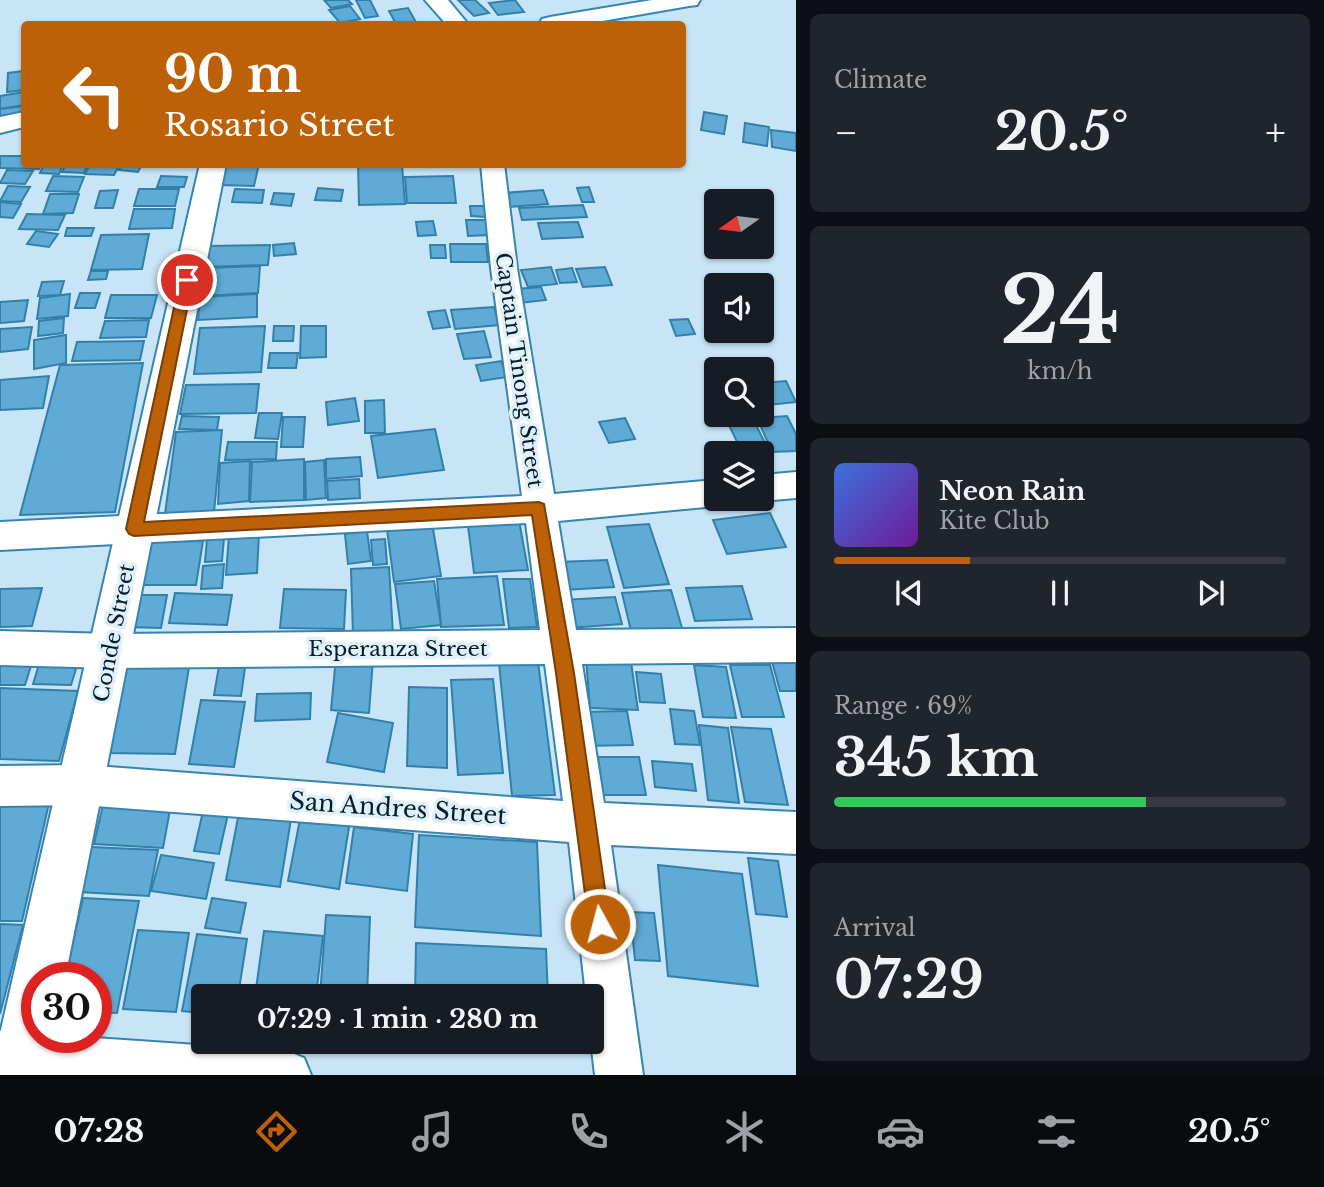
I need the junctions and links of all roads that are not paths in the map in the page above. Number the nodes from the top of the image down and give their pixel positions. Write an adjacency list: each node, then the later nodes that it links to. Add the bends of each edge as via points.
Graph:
1 (436, 0): 3 (street)
2 (689, 0): 4 (street)
3 (454, 21)
4 (567, 21)
5 (21, 121): 6 (street)
6 (0, 125)
7 (212, 168): 13 (street, Conde Street)
8 (493, 168): 12 (street, Captain Tinong Street)
9 (796, 485): 10 (street)
10 (774, 487)
11 (704, 494): 12 (street)
12 (539, 509): 13 (street); 16 (street, Captain Tinong Street)
13 (134, 529): 14 (street); 18 (street, Conde Street)
14 (0, 536)
15 (796, 645): 16 (street, Esperanza Street)
16 (561, 648): 18 (street, Esperanza Street); 21 (street, Captain Tinong Street)
17 (0, 649): 18 (street, Esperanza Street)
18 (111, 650): 19 (street, Conde Street)
19 (82, 785): 20 (street, San Andres Street); 21 (street, San Andres Street); 23 (street, Conde Street)
20 (0, 786)
21 (587, 823): 22 (street, San Andres Street); 27 (street, Captain Tinong Street)
22 (796, 833)
23 (43, 962)
24 (21, 1038): 25 (street)
25 (13, 1062): 26 (street)
26 (287, 1075)
27 (619, 1075)

